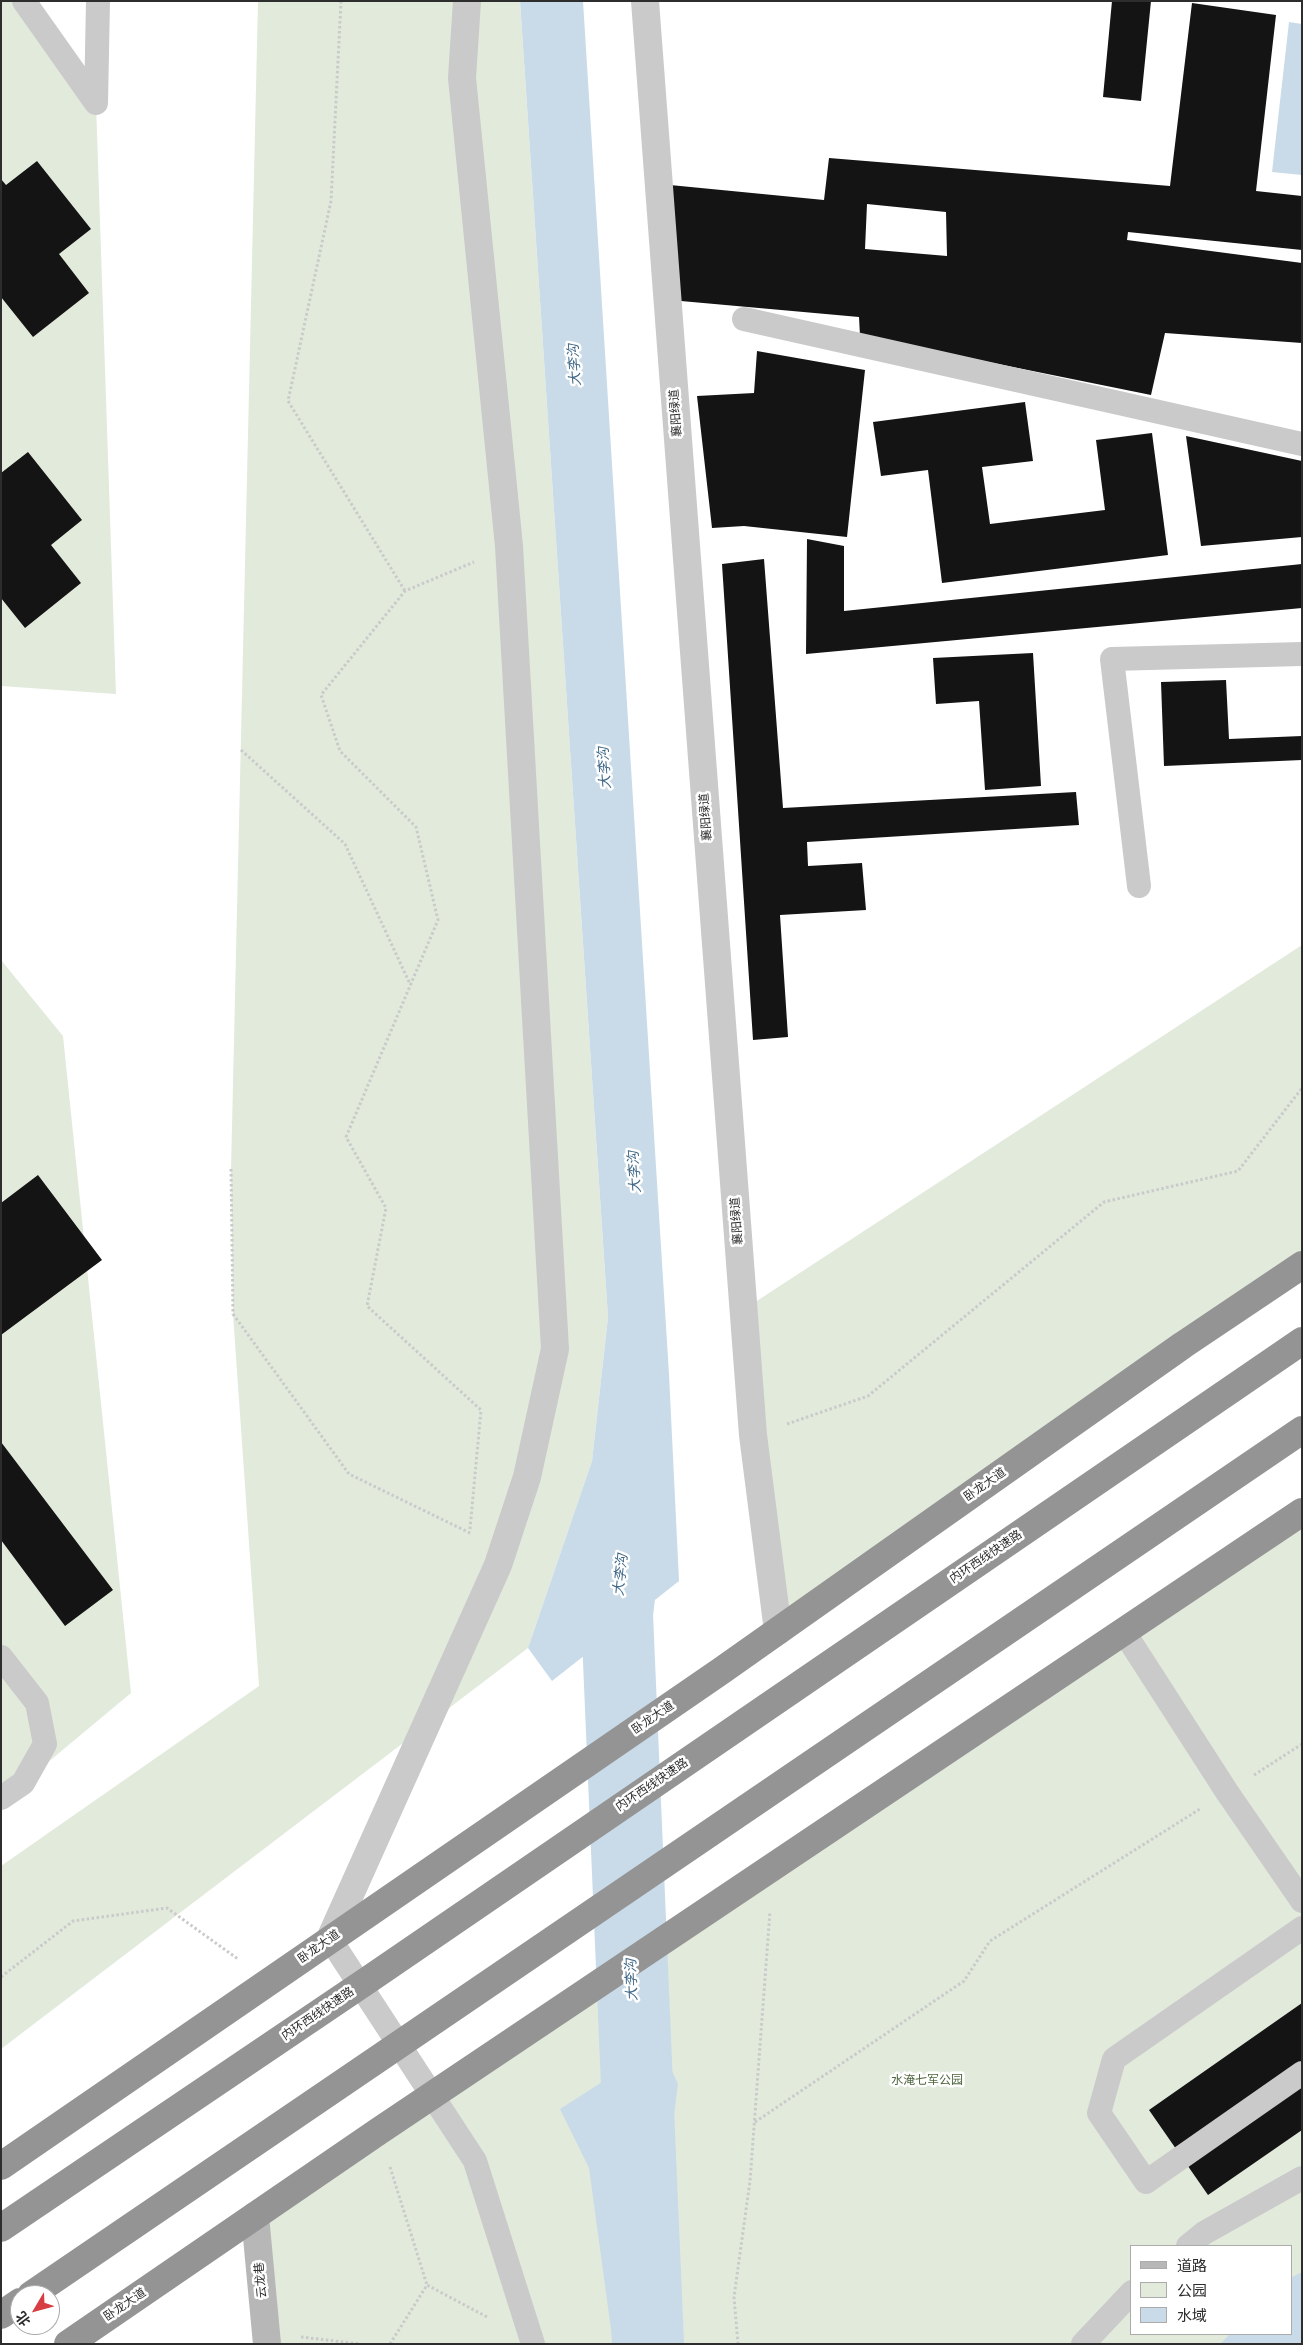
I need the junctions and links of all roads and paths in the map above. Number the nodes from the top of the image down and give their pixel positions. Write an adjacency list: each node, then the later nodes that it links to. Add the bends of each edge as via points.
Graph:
1 (24, 1): 2 (lane, via 96,102)
2 (98, 1)
3 (341, 1): 9 (path, via 331,200 288,401)
4 (467, 1): 8 (street, via 462,78)
5 (645, 1): 19 (street, 襄阳绿道)
6 (744, 319): 7 (lane)
7 (1302, 444)
8 (509, 546): 9 (path); 22 (street, via 555,1349 527,1476)
9 (405, 591): 13 (path, via 321,695 340,751 416,827 438,920)
10 (1302, 654): 12 (lane, via 1112,659)
11 (241, 750): 13 (path, via 346,844)
12 (1139, 886)
13 (411, 985): 21 (path, via 346,1136 386,1208 367,1306 481,1410)
14 (1302, 1088): 19 (path, via 1238,1170 1104,1202 868,1396)
15 (231, 1169): 21 (path, via 232,1314 349,1474)
16 (1302, 1265): 23 (highway, 卧龙大道, via 1183,1345)
17 (1302, 1341): 41 (highway, 内环西线快速路)
18 (1302, 1430): 43 (highway)
19 (753, 1435): 23 (street, 襄阳绿道)
20 (1302, 1512): 24 (highway, 卧龙大道)
21 (470, 1532): 22 (path)
22 (498, 1565): 32 (street)
23 (778, 1631): 32 (highway, 卧龙大道)
24 (1124, 1632): 27 (lane); 29 (highway, 卧龙大道)
25 (1, 1657): 28 (lane, via 37,1703 46,1744 23,1783)
26 (1302, 1744): 27 (path)
27 (1227, 1792): 30 (lane); 36 (path, via 990,1940 964,1981)
28 (1, 1798)
29 (773, 1867): 36 (path); 37 (highway, 卧龙大道)
30 (1302, 1900)
31 (1302, 1928): 35 (lane, via 1114,2059 1099,2113 1146,2182)
32 (330, 1939): 34 (highway, 卧龙大道); 47 (lane, via 475,2161)
33 (1, 1977): 34 (path, via 73,1921 167,1908)
34 (269, 1981): 38 (highway, 卧龙大道)
35 (1302, 2073)
36 (755, 2122): 51 (path, via 734,2297)
37 (379, 2131): 40 (highway, 卧龙大道); 44 (path)
38 (1, 2166)
39 (1302, 2178): 42 (lane, via 1204,2233)
40 (255, 2216): 46 (street, 云龙巷); 48 (highway, 卧龙大道)
41 (1, 2228)
42 (1189, 2245)
43 (46, 2285)
44 (427, 2286): 47 (path); 50 (path)
45 (1130, 2294): 52 (lane)
46 (266, 2338): 49 (path)
47 (532, 2342)
48 (68, 2344)
49 (360, 2344)
50 (390, 2344)
51 (738, 2344)
52 (1083, 2344)

